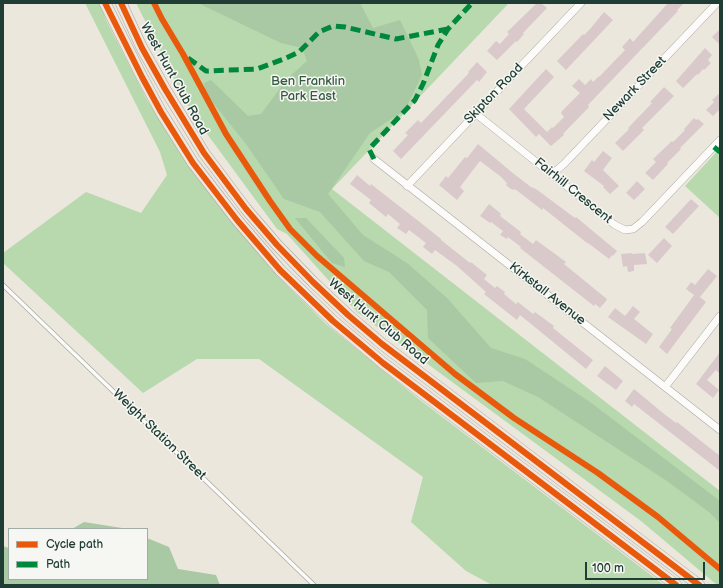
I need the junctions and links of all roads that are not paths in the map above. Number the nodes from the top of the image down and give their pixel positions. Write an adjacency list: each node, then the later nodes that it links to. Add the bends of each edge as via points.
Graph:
1 (105, 3): 15 (main road, West Hunt Club Road, via 142,78 193,163 210,187 285,274 333,321 378,359)
2 (121, 3): 16 (main road, West Hunt Club Road, via 142,48 204,152 254,218 313,282 382,344)
3 (581, 3): 5 (street, Skipton Road)
4 (717, 3): 8 (street, Newark Street)
5 (476, 113): 8 (street, Fairhill Crescent); 9 (street, Skipton Road)
6 (720, 140): 8 (street, Fairhill Crescent, via 642,222 625,230)
7 (374, 159): 9 (street, Kirkstall Avenue)
8 (552, 174)
9 (407, 186): 12 (street, Kirkstall Avenue)
10 (3, 284): 14 (lane, Weight Station Street)
11 (720, 316): 12 (street)
12 (665, 387): 13 (street, Kirkstall Avenue)
13 (720, 430)
14 (314, 585)
15 (676, 585)
16 (700, 585)

